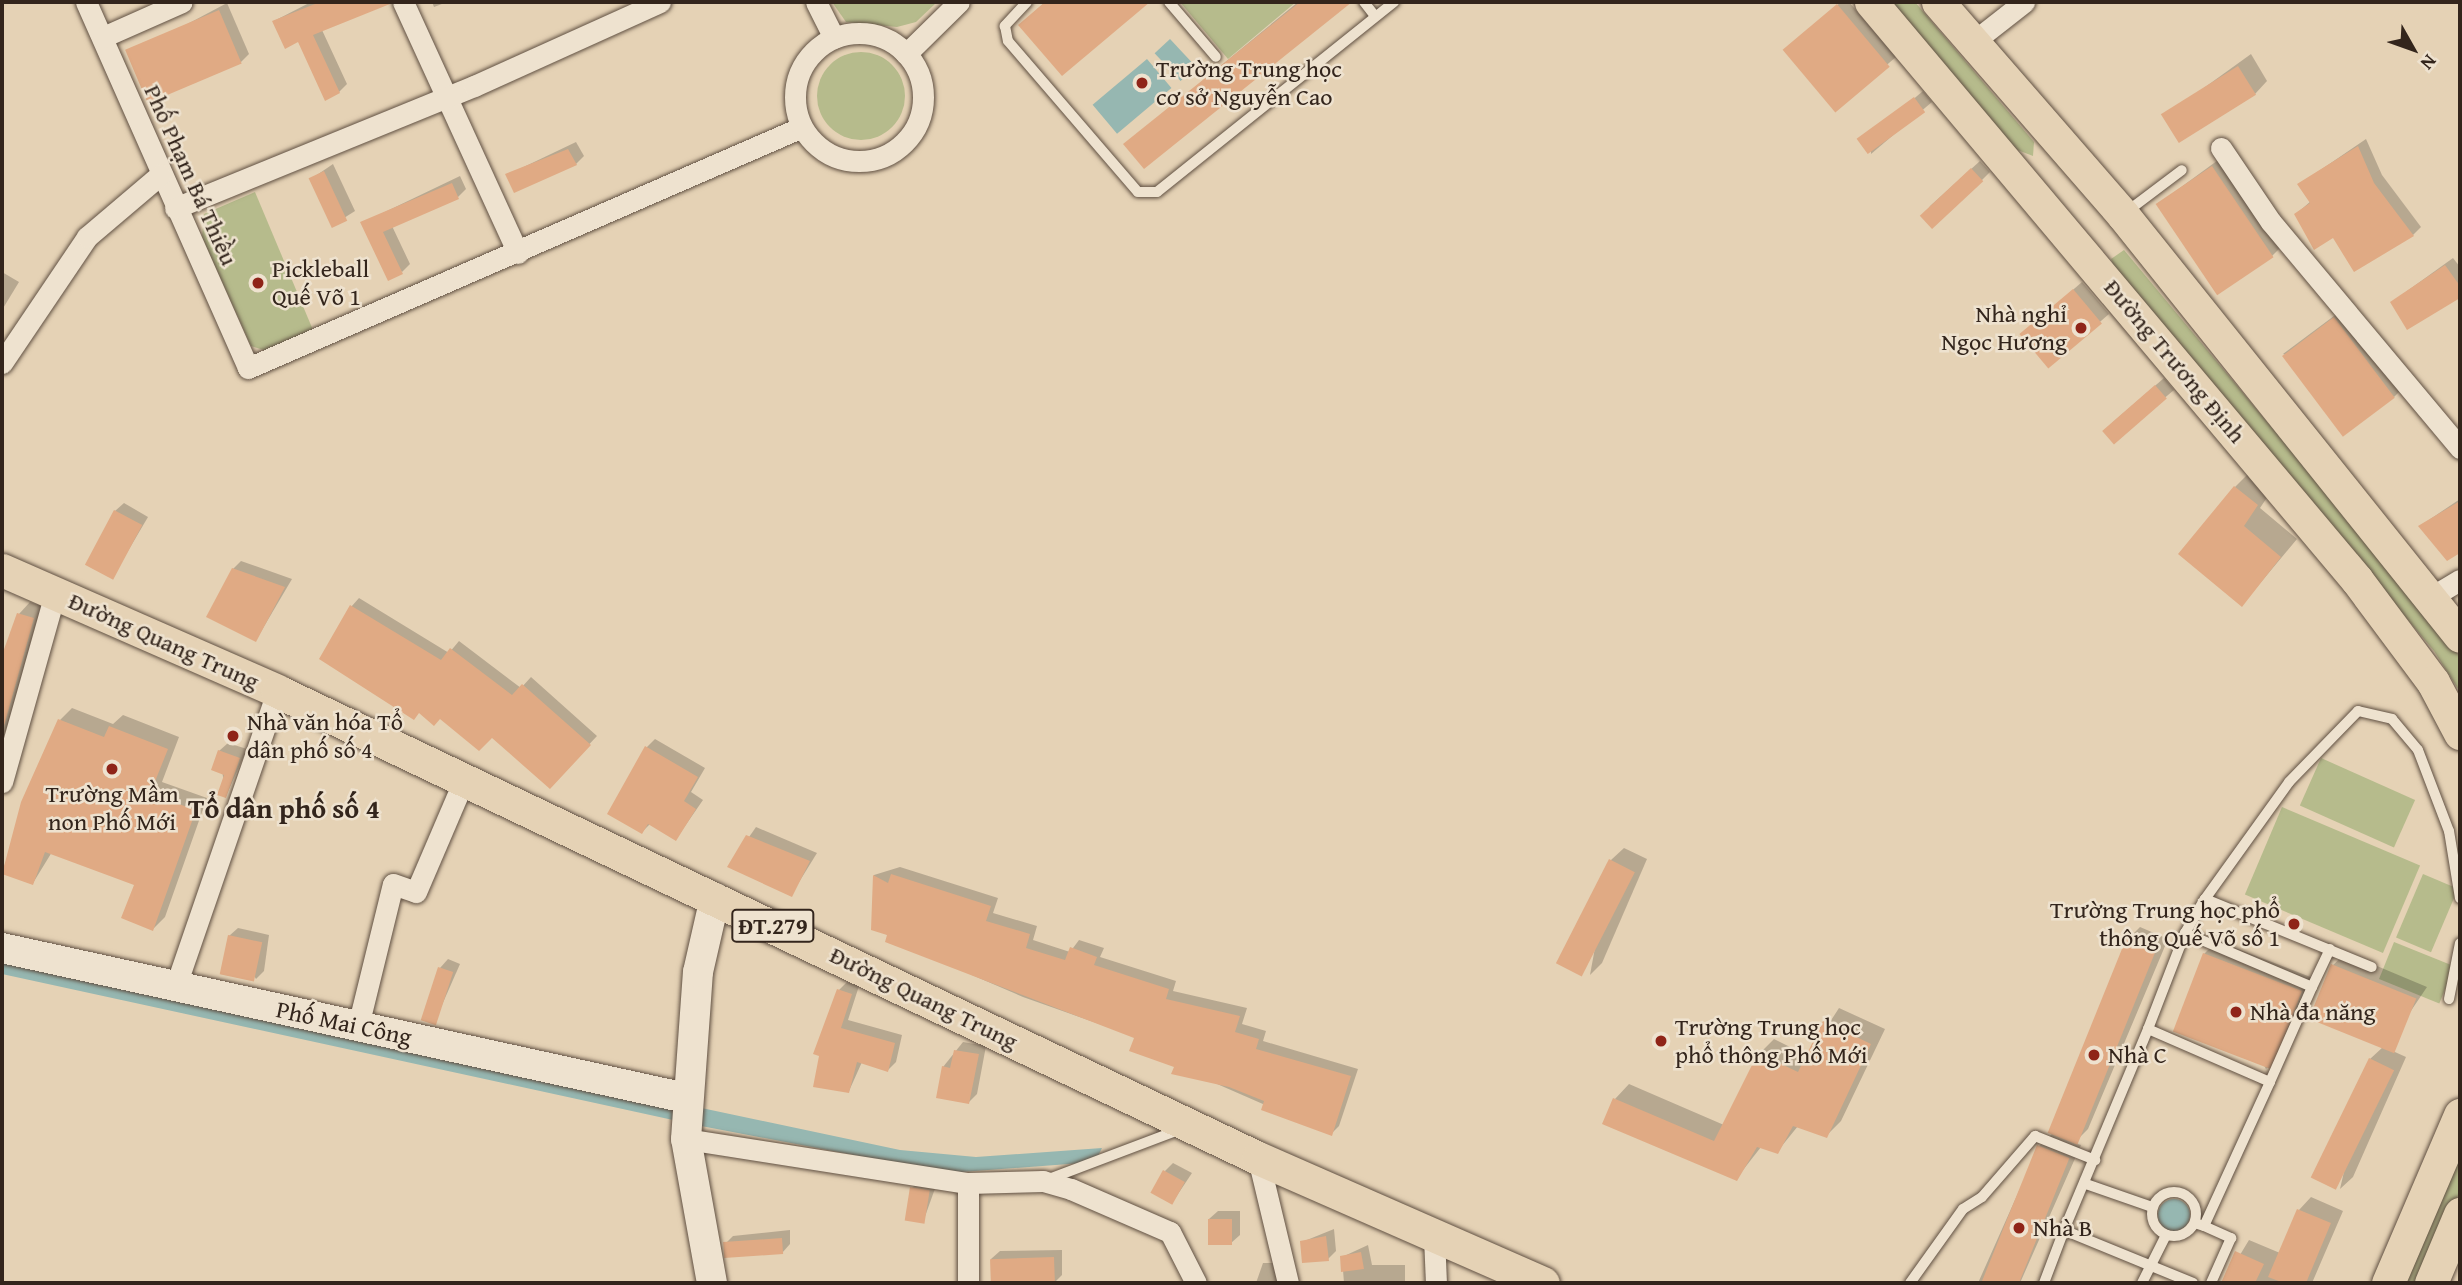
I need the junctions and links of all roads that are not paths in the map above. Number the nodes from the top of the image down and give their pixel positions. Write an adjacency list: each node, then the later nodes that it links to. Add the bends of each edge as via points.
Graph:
1 (86, 2): 15 (street, Phố Phạm Bá Thiều)
2 (182, 2): 15 (street)
3 (403, 2): 20 (street)
4 (660, 2): 20 (street)
5 (816, 2): 16 (street)
6 (959, 2): 18 (street)
7 (1027, 2): 14 (lane, via 1005,26 1008,41 1138,192 1157,192 1181,175)
8 (1169, 2): 19 (lane)
9 (1364, 2): 14 (lane)
10 (1394, 2): 14 (lane)
11 (1871, 2): 26 (main road, Đường Trương Định)
12 (1938, 2): 17 (main road, Đường Trương Định)
13 (2024, 2): 17 (street)
14 (1376, 16)
15 (103, 37): 25 (street, Phố Phạm Bá Thiều)
16 (834, 38): 18 (street, via 873,34); 21 (street, via 800,71 795,100)
17 (1973, 42): 23 (main road, Đường Trương Định)
18 (906, 54): 21 (street, via 919,75 922,107 913,131 895,149 848,160 825,151)
19 (1216, 57)
20 (444, 99): 27 (street); 29 (street)
21 (803, 127): 29 (street)
22 (2221, 148): 31 (street, via 2271,222)
23 (2082, 167): 26 (main road); 28 (main road, Đường Trương Định)
24 (2182, 170): 28 (lane)
25 (160, 175): 27 (street, Phố Phạm Bá Thiều); 30 (street, via 88,237)
26 (2042, 202): 37 (main road, Đường Trương Định, via 2391,622)
27 (175, 208): 29 (street, Phố Phạm Bá Thiều, via 248,368)
28 (2123, 215): 33 (main road, Đường Trương Định)
29 (518, 253)
30 (2, 363)
31 (2460, 448)
32 (2, 570): 34 (main road, Đường Quang Trung / ĐT.279)
33 (2446, 588): 35 (main road, Đường Trương Định)
34 (55, 593): 36 (main road, Đường Quang Trung / ĐT.279); 39 (street)
35 (2460, 636)
36 (277, 691): 38 (main road, Đường Quang Trung / ĐT.279); 49 (street)
37 (2460, 733)
38 (464, 779): 40 (main road, Đường Quang Trung / ĐT.279); 51 (street, via 416,892 393,884)
39 (2, 782)
40 (715, 898): 54 (street, via 698,972); 56 (main road, Đường Quang Trung / ĐT.279)
41 (2460, 898): 42 (lane, via 2455,850 2418,750 2392,719 2358,711 2296,773)
42 (2205, 899): 43 (lane); 46 (lane)
43 (2185, 933): 48 (lane); 52 (lane)
44 (2460, 943): 50 (lane)
45 (2, 948): 49 (street, Phố Mai Công)
46 (2330, 949): 47 (lane); 48 (lane)
47 (2372, 967)
48 (2312, 987): 53 (lane)
49 (175, 988): 51 (street, Phố Mai Công)
50 (2449, 999)
51 (358, 1026): 54 (street, Phố Mai Công)
52 (2148, 1029): 53 (lane); 59 (lane)
53 (2270, 1082): 65 (lane)
54 (686, 1098): 57 (street)
55 (2460, 1115): 81 (main road)
56 (1190, 1126): 58 (main road, Đường Quang Trung / ĐT.279); 60 (lane)
57 (685, 1139): 61 (street); 70 (street)
58 (1258, 1158): 68 (main road, Đường Quang Trung / ĐT.279); 73 (street)
59 (2095, 1160): 62 (lane); 76 (lane, via 2035,1136 1982,1197 1962,1209)
60 (1043, 1181): 61 (street); 72 (street, via 1151,1220 1170,1232)
61 (968, 1183): 71 (street)
62 (2086, 1184): 63 (lane); 66 (lane)
63 (2152, 1207): 65 (lane, via 2168,1192 2182,1192 2193,1202); 67 (lane, via 2155,1226)
64 (2460, 1214): 82 (main road)
65 (2199, 1224): 67 (lane, via 2186,1233); 80 (lane, via 2231,1238)
66 (2064, 1230): 69 (lane); 77 (lane)
67 (2166, 1235): 69 (lane)
68 (1434, 1236): 74 (street); 75 (main road, Đường Quang Trung / ĐT.279)
69 (2151, 1266): 78 (lane); 79 (lane)
70 (712, 1283)
71 (968, 1283)
72 (1196, 1283)
73 (1288, 1283)
74 (1436, 1283)
75 (1543, 1283)
76 (1910, 1283)
77 (2044, 1283)
78 (2143, 1283)
79 (2193, 1283)
80 (2211, 1283)
81 (2388, 1283)
82 (2431, 1283)

